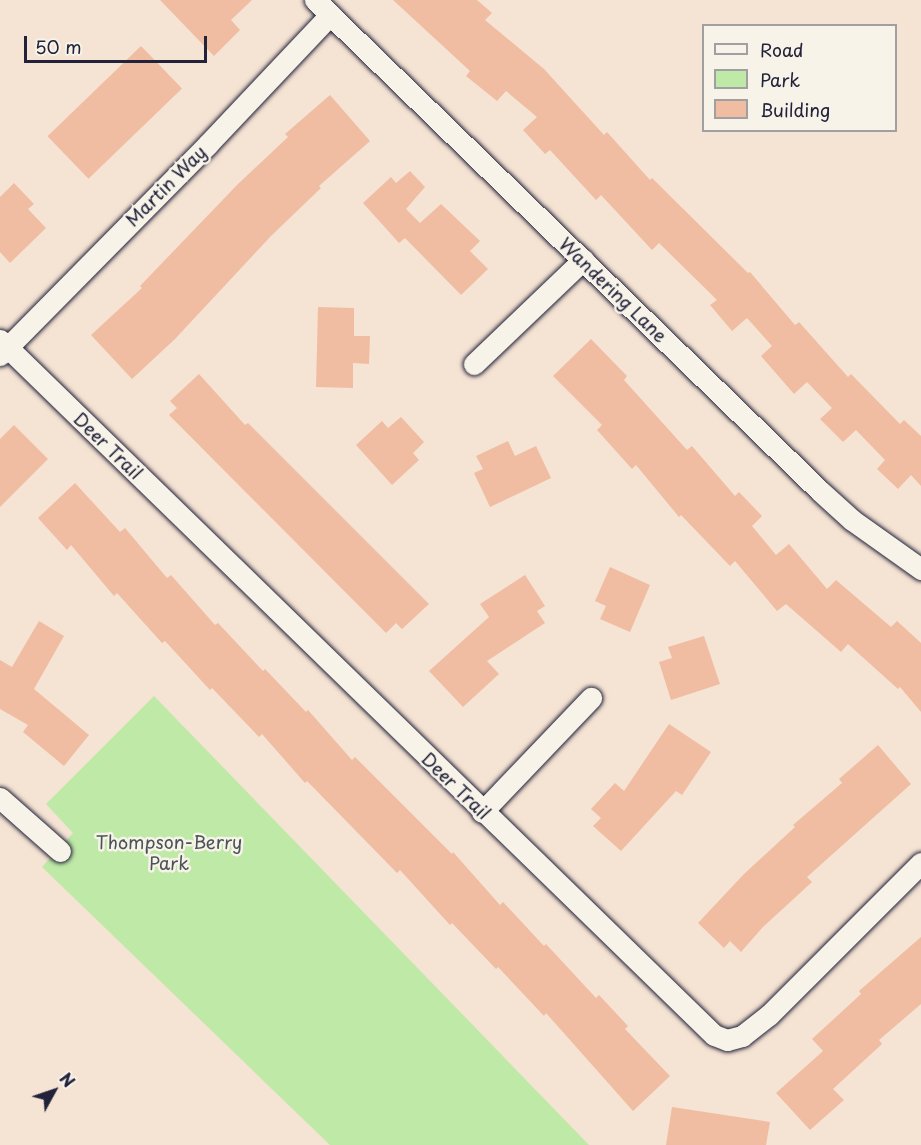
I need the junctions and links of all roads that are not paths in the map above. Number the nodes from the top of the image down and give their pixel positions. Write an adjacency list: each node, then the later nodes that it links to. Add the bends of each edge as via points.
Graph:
1 (323, 7): 2 (street, Wandering Lane); 3 (street, Martin Way, via 208,144)
2 (583, 260): 4 (street); 5 (street, Wandering Lane, via 820,491 852,520)
3 (3, 347): 8 (street, Deer Trail)
4 (474, 363)
5 (921, 569)
6 (591, 698): 8 (street)
7 (0, 798): 9 (street)
8 (482, 812): 10 (street, Deer Trail, via 703,1027 727,1040 742,1036 769,1015)
9 (60, 851)
10 (921, 863)

